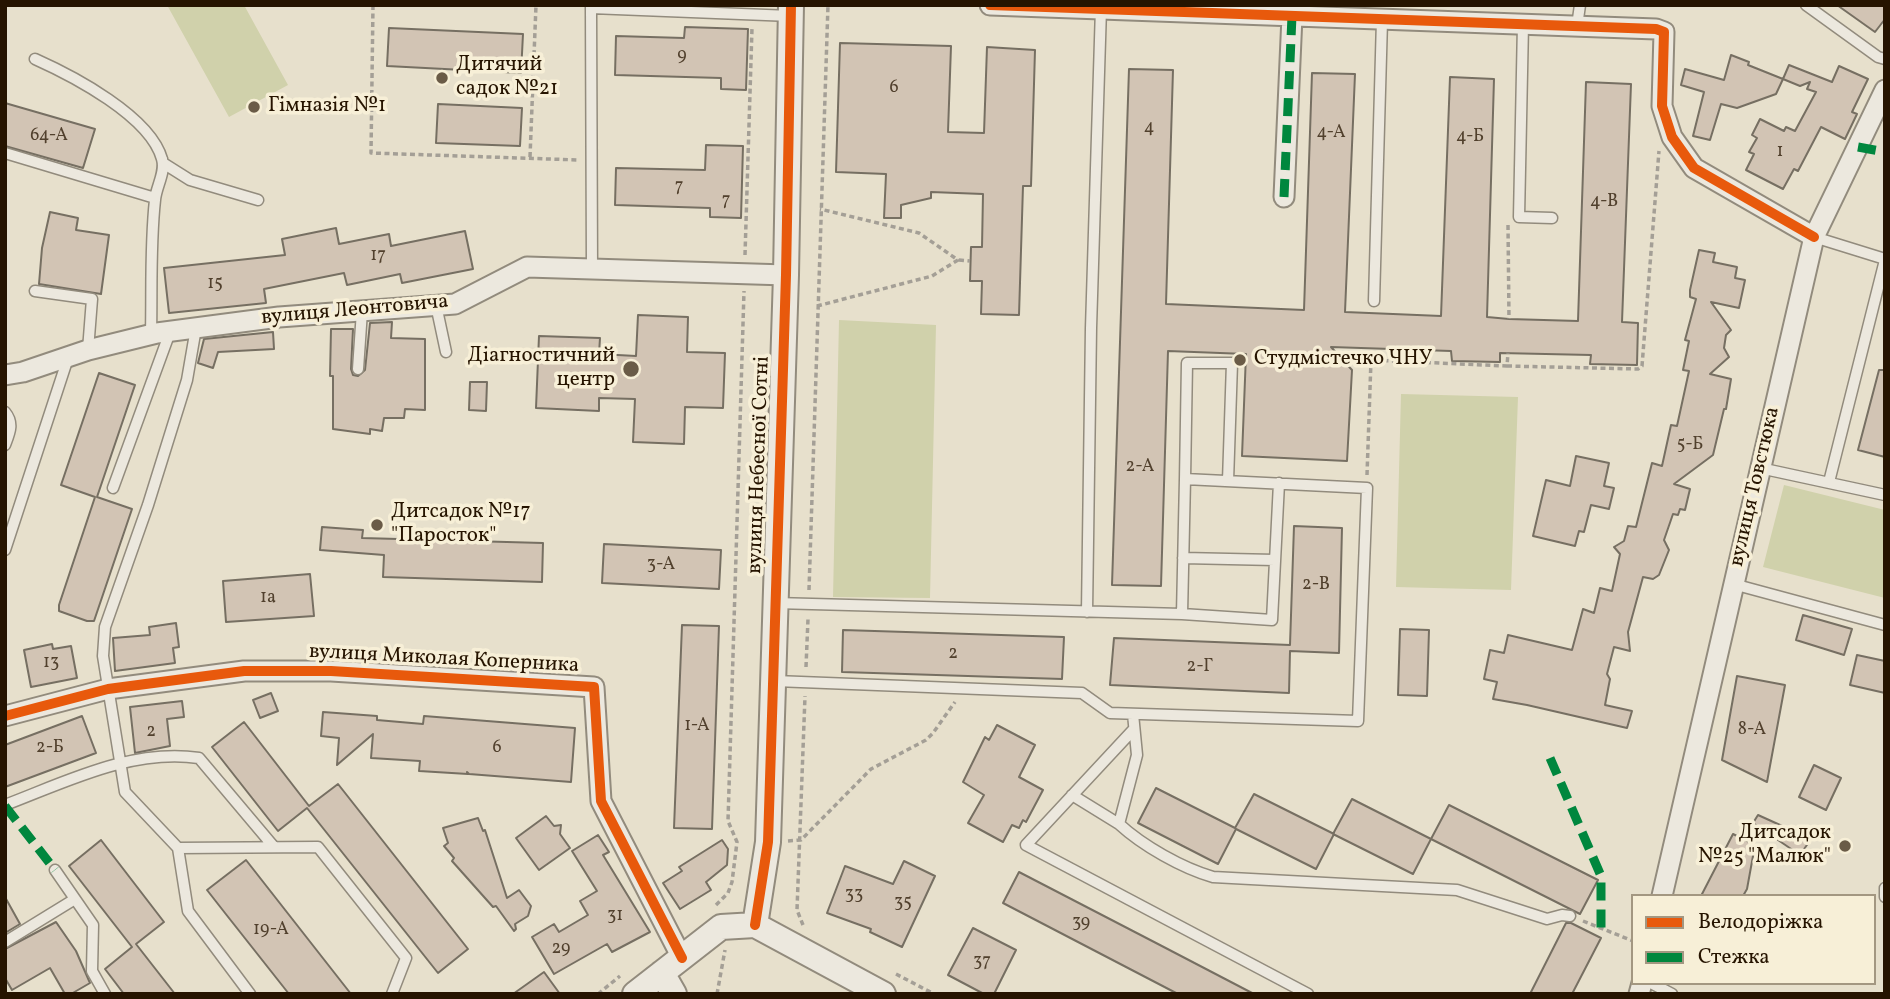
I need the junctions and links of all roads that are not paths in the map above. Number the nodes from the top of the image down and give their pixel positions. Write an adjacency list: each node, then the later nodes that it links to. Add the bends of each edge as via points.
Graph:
1 (990, 5): 5 (street)
2 (1580, 5): 13 (lane)
3 (1806, 5): 15 (lane)
4 (591, 6): 6 (lane); 25 (lane)
5 (1044, 7): 7 (street)
6 (690, 8): 9 (lane, via 753,14)
7 (1101, 8): 8 (street); 52 (lane)
8 (1191, 9): 10 (street)
9 (791, 10): 26 (street, вулиця Небесної Сотні)
10 (1292, 16): 11 (street); 19 (street)
11 (1382, 20): 12 (street); 28 (lane)
12 (1523, 24): 13 (street); 22 (lane, via 1520,217)
13 (1577, 26): 23 (street, via 1664,32 1662,106 1672,137 1694,168)
14 (35, 59): 18 (lane, via 113,102 140,125 159,149)
15 (1885, 59)
16 (1885, 90): 23 (street, вулиця Товстюка)
17 (5, 153): 20 (lane)
18 (163, 163): 20 (lane); 21 (lane, via 190,180)
19 (1284, 197)
20 (155, 198): 32 (lane)
21 (258, 200)
22 (1552, 218)
23 (1814, 237): 24 (lane); 40 (street, вулиця Товстюка)
24 (1885, 259): 43 (lane)
25 (592, 270): 26 (street, вулиця Леонтовича); 29 (street, вулиця Леонтовича, via 527,267 455,304)
26 (786, 275): 51 (street, вулиця Небесної Сотні)
27 (35, 291): 33 (lane, via 93,299)
28 (1374, 301)
29 (436, 305): 30 (street, вулиця Леонтовича); 34 (lane)
30 (362, 311): 31 (street, вулиця Леонтовича); 36 (lane)
31 (197, 327): 32 (street, вулиця Леонтовича); 56 (lane, via 187,380 105,627)
32 (160, 333): 33 (street, вулиця Леонтовича); 45 (lane)
33 (88, 349): 35 (street, вулиця Леонтовича)
34 (446, 352)
35 (68, 358): 37 (street, вулиця Леонтовича); 47 (lane)
36 (358, 369)
37 (5, 374)
38 (5, 412): 39 (lane, via 11,428)
39 (5, 445)
40 (1760, 468): 43 (lane); 50 (street, вулиця Товстюка)
41 (1185, 479): 42 (lane); 42 (lane, via 1187,363 1232,363); 48 (lane)
42 (1228, 481): 44 (lane)
43 (1829, 482): 46 (lane)
44 (1279, 483): 49 (lane); 57 (lane, via 1367,488 1358,721)
45 (113, 488)
46 (1885, 495)
47 (5, 550)
48 (1183, 558): 49 (lane); 53 (lane)
49 (1275, 560): 53 (lane, via 1272,620)
50 (1733, 583): 54 (lane); 68 (street, вулиця Товстюка)
51 (775, 603): 52 (lane); 55 (street, вулиця Небесної Сотні)
52 (1087, 612): 53 (lane)
53 (1181, 614)
54 (1885, 625)
55 (772, 681): 57 (lane, via 1082,693 1110,713); 72 (street, вулиця Небесної Сотні, via 768,842)
56 (108, 689): 58 (street, вулиця Миколая Коперника); 60 (lane); 74 (street, вулиця Миколая Коперника, via 244,671 331,671 594,687 601,801)
57 (1133, 714): 59 (lane)
58 (5, 716)
59 (1134, 729): 61 (lane); 63 (lane, via 1137,755)
60 (120, 762): 62 (lane); 64 (lane, via 199,758); 65 (lane, via 125,792)
61 (1072, 795): 63 (lane); 82 (lane, via 1026,845)
62 (5, 805)
63 (1119, 824): 71 (lane, via 1134,838 1213,877 1457,890 1547,919)
64 (274, 847): 65 (lane); 80 (lane, via 318,847 406,958)
65 (178, 848): 79 (lane, via 188,911)
66 (55, 870): 70 (lane)
67 (1885, 888): 69 (lane)
68 (1662, 894)
69 (1885, 897)
70 (75, 900): 73 (lane); 78 (lane, via 93,925 93,971)
71 (1574, 917)
72 (755, 925): 74 (street, via 721,927); 75 (street)
73 (5, 942)
74 (682, 958): 76 (street)
75 (885, 982)
76 (668, 984): 81 (street)
77 (1655, 985): 83 (lane)
78 (105, 994)
79 (250, 994)
80 (392, 994)
81 (635, 994)
82 (1308, 994)
83 (1672, 994)

